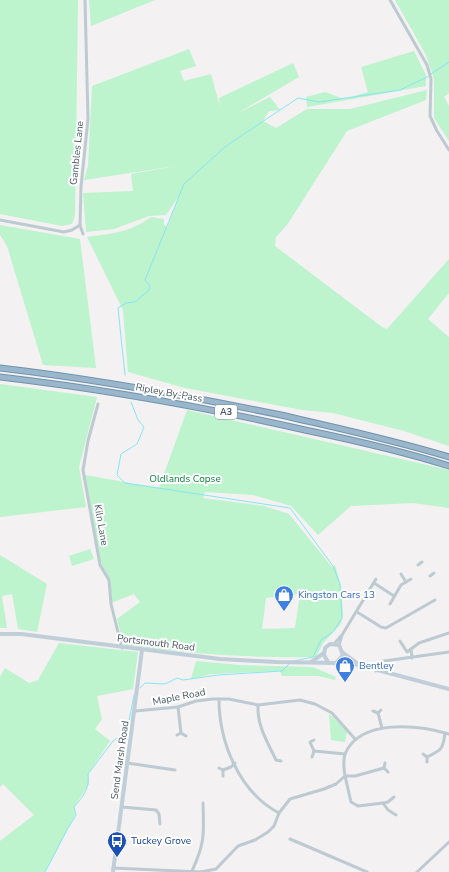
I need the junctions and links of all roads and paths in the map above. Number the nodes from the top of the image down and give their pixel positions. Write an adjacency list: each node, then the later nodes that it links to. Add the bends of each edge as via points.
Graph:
1 (85, 0): 5 (street, Gambles Lane, via 88,119)
2 (390, 0): 3 (street, via 429,72 430,116)
3 (449, 150)
4 (0, 220): 5 (street, via 64,232)
5 (80, 225): 6 (street)
6 (83, 234)
7 (0, 368): 10 (highway, Ripley By-Pass / A3, via 213,401 382,438)
8 (0, 377): 11 (highway, Ripley By-Pass / A3, via 89,388 213,410 382,447)
9 (98, 404): 31 (street, Kiln Lane, via 83,470 100,565 109,580 111,604)
10 (449, 457)
11 (449, 466)
12 (422, 562): 13 (street)
13 (418, 565)
14 (434, 573): 16 (street)
15 (402, 574): 19 (street)
16 (430, 576)
17 (376, 579): 20 (street)
18 (411, 579): 19 (street)
19 (406, 582): 21 (street)
20 (374, 583): 21 (street); 24 (street)
21 (394, 596): 23 (street)
22 (435, 600): 24 (street, via 386,628)
23 (390, 604)
24 (356, 612): 27 (street)
25 (449, 633): 32 (street)
26 (0, 634): 31 (main road, Portsmouth Road, via 22,634)
27 (342, 635): 29 (street); 30 (street)
28 (400, 641): 32 (street, via 407,652)
29 (334, 644): 30 (main road); 36 (main road, via 327,646)
30 (339, 645): 34 (main road)
31 (122, 648): 33 (main road, Portsmouth Road)
32 (410, 649): 37 (street)
33 (142, 650): 41 (main road, Portsmouth Road, via 239,660); 50 (main road, Send Marsh Road)
34 (342, 652): 38 (main road); 42 (main road, Portsmouth Road)
35 (449, 652): 37 (street)
36 (324, 653): 40 (main road); 41 (main road)
37 (412, 658): 39 (street)
38 (340, 660): 40 (main road, Portsmouth Road); 42 (main road, Portsmouth Road)
39 (387, 661): 43 (street); 44 (street, via 378,666)
40 (328, 662): 41 (main road, Portsmouth Road)
41 (310, 663)
42 (359, 664): 43 (main road, Portsmouth Road)
43 (369, 668): 44 (main road, Portsmouth Road)
44 (376, 671): 45 (main road, Portsmouth Road)
45 (449, 689)
46 (219, 699): 47 (street, Maple Road); 48 (street, Maple Road, via 196,701); 70 (street, via 221,728)
47 (258, 705): 59 (street, Maple Road, via 293,700 314,704 338,717); 66 (street, via 259,723)
48 (178, 707): 50 (street, Maple Road); 54 (street)
49 (381, 710): 52 (street)
50 (135, 711): 69 (main road, Send Marsh Road)
51 (373, 711): 52 (street)
52 (378, 713): 53 (street)
53 (382, 728): 55 (street, via 408,727); 59 (street)
54 (181, 733): 57 (street); 58 (street)
55 (445, 733): 56 (street); 65 (street, via 442,748)
56 (449, 734)
57 (177, 735)
58 (186, 736)
59 (355, 739): 62 (street)
60 (314, 740): 61 (street, via 310,742)
61 (314, 751): 62 (street); 64 (street)
62 (345, 754): 79 (street)
63 (423, 754): 65 (street)
64 (312, 757)
65 (427, 757): 68 (street)
66 (276, 760): 67 (street); 71 (street)
67 (281, 761)
68 (427, 762)
69 (127, 763): 75 (street); 83 (main road, Send Marsh Road)
70 (235, 763): 76 (street); 84 (street, via 249,790)
71 (272, 763)
72 (385, 763): 74 (street)
73 (219, 768): 76 (street)
74 (384, 768): 77 (street); 79 (street, via 355,776)
75 (175, 770)
76 (223, 770): 78 (street)
77 (388, 772)
78 (223, 776)
79 (345, 776): 82 (street, via 351,802 358,806); 84 (street, via 336,784 290,799)
80 (394, 797): 82 (street)
81 (203, 803): 90 (street, via 204,838)
82 (383, 803): 85 (street)
83 (122, 807): 86 (street, via 156,810); 89 (main road, Send Marsh Road)
84 (279, 813): 91 (street, via 274,826 268,832 238,846 216,869)
85 (396, 815)
86 (160, 824)
87 (290, 839): 92 (street)
88 (449, 842): 93 (street)
89 (113, 870): 90 (street)
90 (192, 871): 91 (street)
91 (201, 872)
92 (367, 872)
93 (417, 872)

